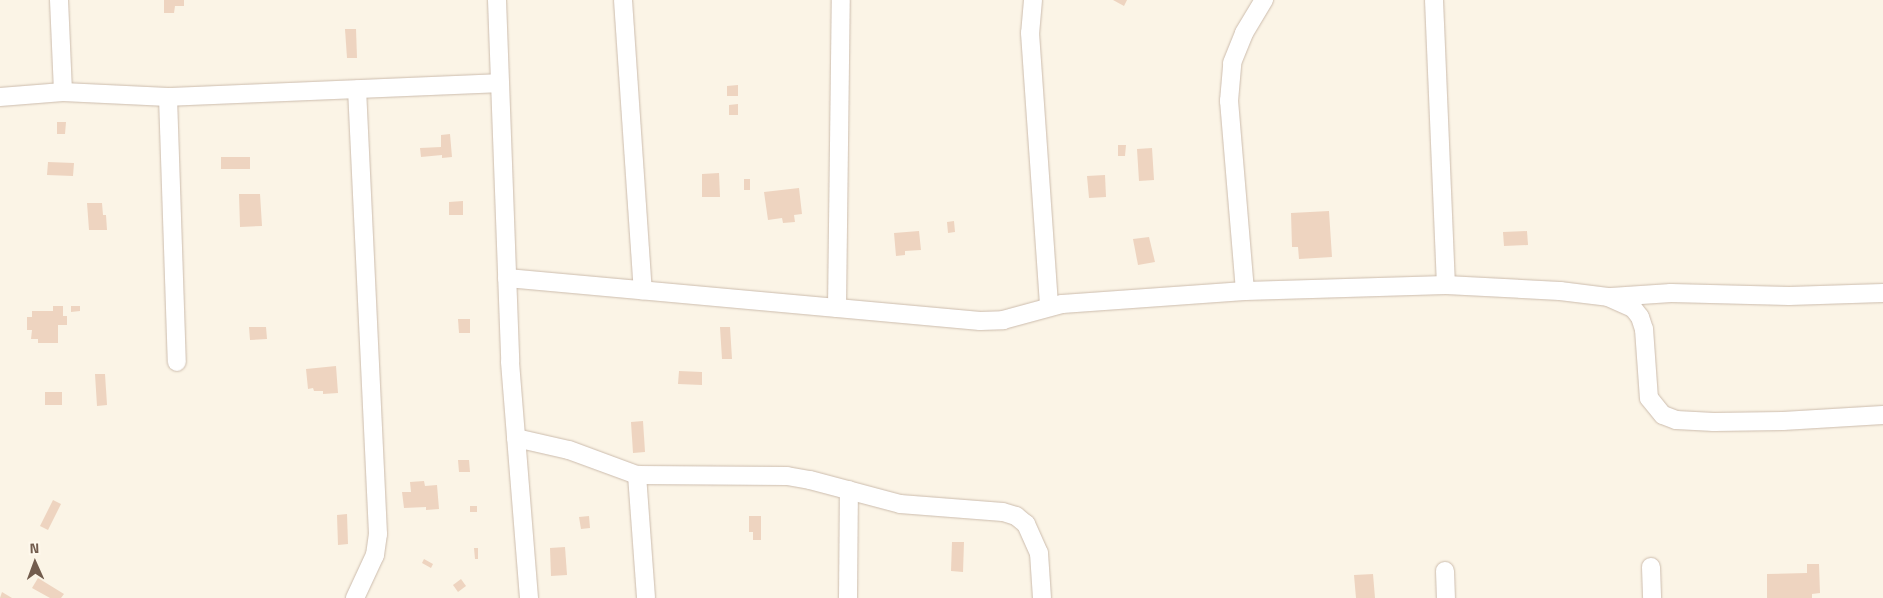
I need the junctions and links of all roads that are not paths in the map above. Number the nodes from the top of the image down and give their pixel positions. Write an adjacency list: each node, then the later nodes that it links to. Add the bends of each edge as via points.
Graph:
1 (59, 0): 10 (street)
2 (497, 0): 8 (street)
3 (623, 0): 15 (street)
4 (841, 0): 20 (street)
5 (1034, 0): 19 (street, via 1030,33)
6 (1264, 0): 16 (street, via 1244,33 1232,63 1229,101)
7 (1434, 0): 14 (street)
8 (500, 84): 9 (street); 13 (street)
9 (357, 90): 12 (street); 28 (street, via 378,534 375,555)
10 (63, 92): 11 (street); 12 (street)
11 (0, 97)
12 (168, 97): 21 (street)
13 (507, 278): 15 (street); 23 (street)
14 (1446, 285): 16 (street); 18 (street)
15 (643, 290): 20 (street)
16 (1245, 291): 19 (street)
17 (1883, 293): 18 (street, via 1789,296 1671,293)
18 (1608, 297): 22 (street, via 1632,308 1640,317 1647,343 1650,398 1663,415 1676,420 1714,422)
19 (1049, 306): 20 (street, via 1003,320 980,321)
20 (837, 308)
21 (177, 362)
22 (1883, 415)
23 (516, 438): 24 (street, via 569,450); 29 (street)
24 (637, 475): 25 (street, via 787,476); 30 (street)
25 (849, 490): 31 (street); 32 (street, via 900,504 1003,512 1016,516 1026,524 1039,553)
26 (1651, 567): 34 (street)
27 (1445, 571): 33 (street)
28 (354, 598)
29 (529, 598)
30 (646, 598)
31 (848, 598)
32 (1042, 598)
33 (1446, 598)
34 (1652, 598)

